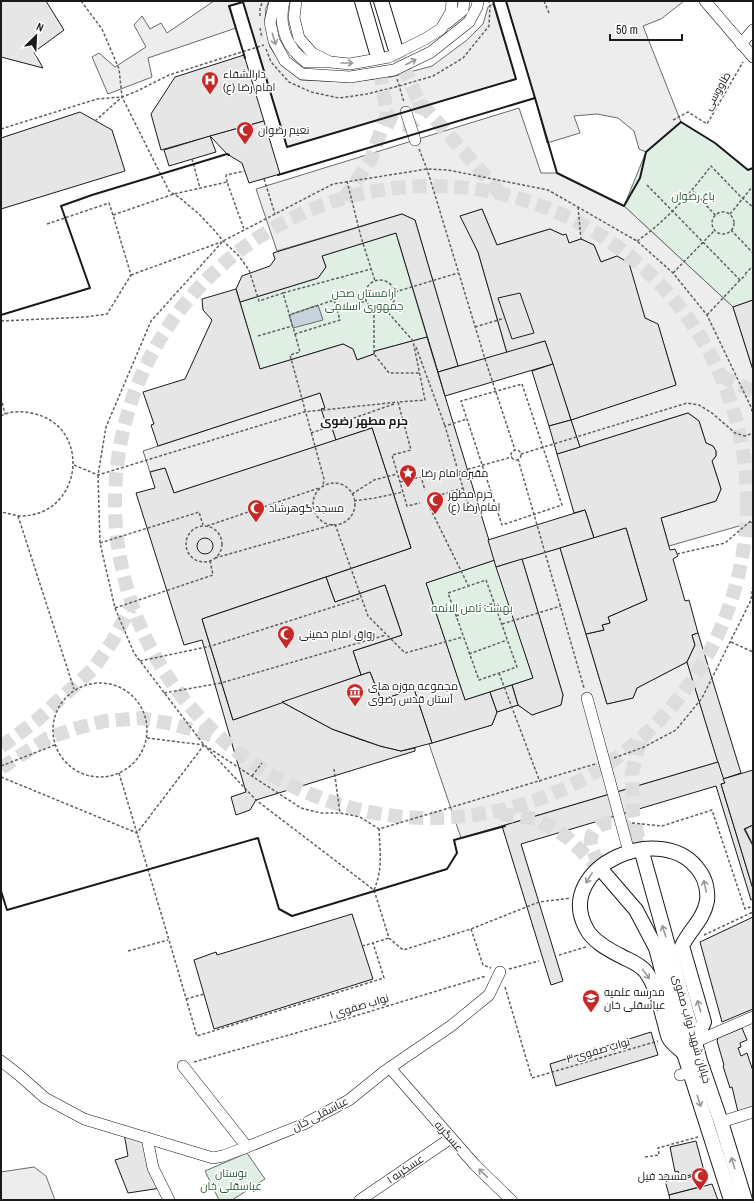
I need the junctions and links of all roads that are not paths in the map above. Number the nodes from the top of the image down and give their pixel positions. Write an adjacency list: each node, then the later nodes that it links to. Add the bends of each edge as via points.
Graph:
1 (275, 1): 16 (street, one-way to 16, via 270,22 274,41 285,61 302,74)
2 (284, 1): 15 (street, via 281,13 284,32 292,49 306,62)
3 (296, 1): 15 (street, via 294,18 299,38 312,53)
4 (362, 1): 13 (main road)
5 (381, 1): 13 (main road)
6 (452, 1): 10 (street, via 450,12)
7 (464, 1): 10 (street, via 462,10)
8 (478, 1): 16 (street, one-way to 8, via 469,22)
9 (705, 1): 12 (street)
10 (441, 28): 13 (street, via 425,39)
11 (753, 30): 12 (street)
12 (741, 44): 14 (street)
13 (387, 52): 15 (street, one-way to 13, via 350,64); 16 (street)
14 (751, 55)
15 (330, 62)
16 (396, 77)
17 (406, 112): 18 (street)
18 (415, 140)
19 (587, 698): 20 (street)
20 (629, 852): 25 (main road, one-way to 20, via 704,1022 682,946 686,936 702,916 707,900 706,886 695,864 682,854 653,848); 26 (main road, one-way to 26, via 606,863 593,873 581,896 581,914 586,929 595,939 646,972 654,986 669,1038)
21 (643, 856): 25 (main road, خیابان شهید نواب صفوی, one-way to 21)
22 (605, 874): 26 (main road, خیابان شهید نواب صفوی, via 636,910 656,948)
23 (500, 972): 29 (street, عباسقلی خان, via 489,995 451,1026)
24 (753, 1017): 25 (street)
25 (695, 1042): 31 (main road, خیابان شهید نواب صفوی)
26 (684, 1053): 38 (main road, خیابان شهید نواب صفوی, one-way to 38, via 685,1074 710,1134)
27 (183, 1066): 34 (street)
28 (3, 1068): 32 (street, عباسقلی خان, via 45,1098 84,1119)
29 (390, 1068): 33 (street, عسگریه); 34 (street, عباسقلی خان, via 349,1100 304,1124)
30 (753, 1112): 31 (street)
31 (721, 1122): 39 (main road, خیابان شهید نواب صفوی, one-way to 31)
32 (147, 1138): 34 (street, عباسقلی خان, via 213,1158); 35 (street, via 153,1168)
33 (451, 1138): 36 (street, عسکریه ۱); 37 (street, عسگریه, one-way to 33)
34 (247, 1147)
35 (167, 1199)
36 (360, 1200)
37 (511, 1200)
38 (731, 1200)
39 (745, 1200)

